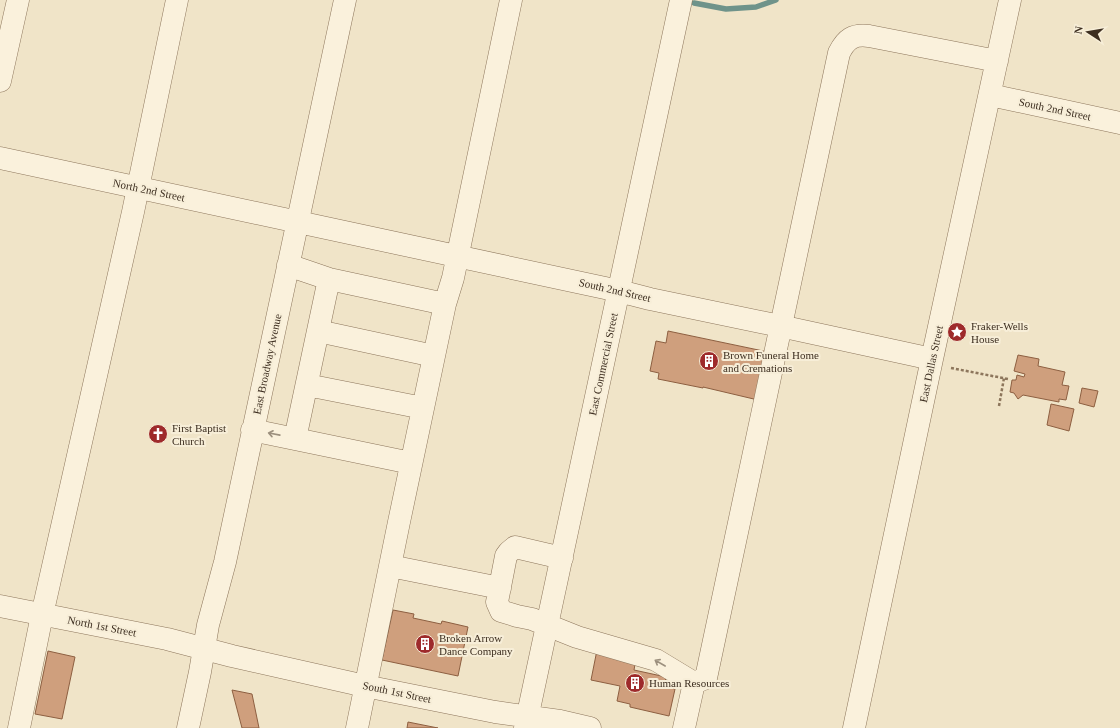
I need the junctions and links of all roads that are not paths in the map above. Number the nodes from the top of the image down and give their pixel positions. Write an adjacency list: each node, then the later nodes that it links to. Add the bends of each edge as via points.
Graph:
1 (18, 0): 8 (street)
2 (178, 0): 12 (street)
3 (345, 0): 13 (street, East Broadway Avenue)
4 (511, 0): 14 (street)
5 (681, 0): 17 (street, East Commercial Street)
6 (1010, 0): 7 (street, East Dallas Street)
7 (997, 61): 9 (street, East Dallas Street); 19 (street, via 861,35 843,44)
8 (0, 81)
9 (990, 95): 10 (street, South 2nd Street); 22 (street, East Dallas Street)
10 (1120, 123)
11 (0, 158): 12 (street, North 2nd Street)
12 (138, 187): 13 (street, North 2nd Street); 32 (street)
13 (298, 222): 14 (street, South 2nd Street); 15 (street, East Broadway Avenue)
14 (458, 257): 17 (street, South 2nd Street); 18 (street)
15 (288, 265): 16 (street); 25 (street, East Broadway Avenue)
16 (329, 280): 18 (street); 20 (street)
17 (619, 290): 19 (street, South 2nd Street, via 650,299); 28 (street, East Commercial Street)
18 (445, 304): 21 (street)
19 (780, 326): 22 (street, South 2nd Street); 35 (street, via 706,678)
20 (318, 331): 21 (street); 23 (street)
21 (434, 356): 24 (street)
22 (932, 359): 43 (street, East Dallas Street)
23 (307, 385): 24 (street); 26 (street)
24 (423, 408): 27 (street)
25 (252, 430): 26 (street, one-way to 25); 34 (street, East Broadway Avenue, via 225,562)
26 (295, 439): 27 (street)
27 (411, 463): 29 (street)
28 (562, 558): 30 (street, via 515,547 506,556); 33 (street, East Commercial Street)
29 (390, 566): 30 (street); 36 (street)
30 (500, 588): 33 (street, via 497,602 501,611)
31 (0, 606): 32 (street, North 1st Street)
32 (42, 615): 34 (street, North 1st Street); 38 (street)
33 (547, 625): 35 (street, one-way to 33, via 656,660 577,637); 37 (street, East Commercial Street)
34 (204, 648): 36 (street, South 1st Street); 39 (street, East Broadway Avenue)
35 (694, 683): 42 (street)
36 (365, 686): 37 (street, South 1st Street, via 495,712); 40 (street)
37 (526, 722): 41 (street, South 1st Street, via 560,721)
38 (19, 728)
39 (188, 728)
40 (357, 728)
41 (590, 728)
42 (684, 728)
43 (854, 728)

